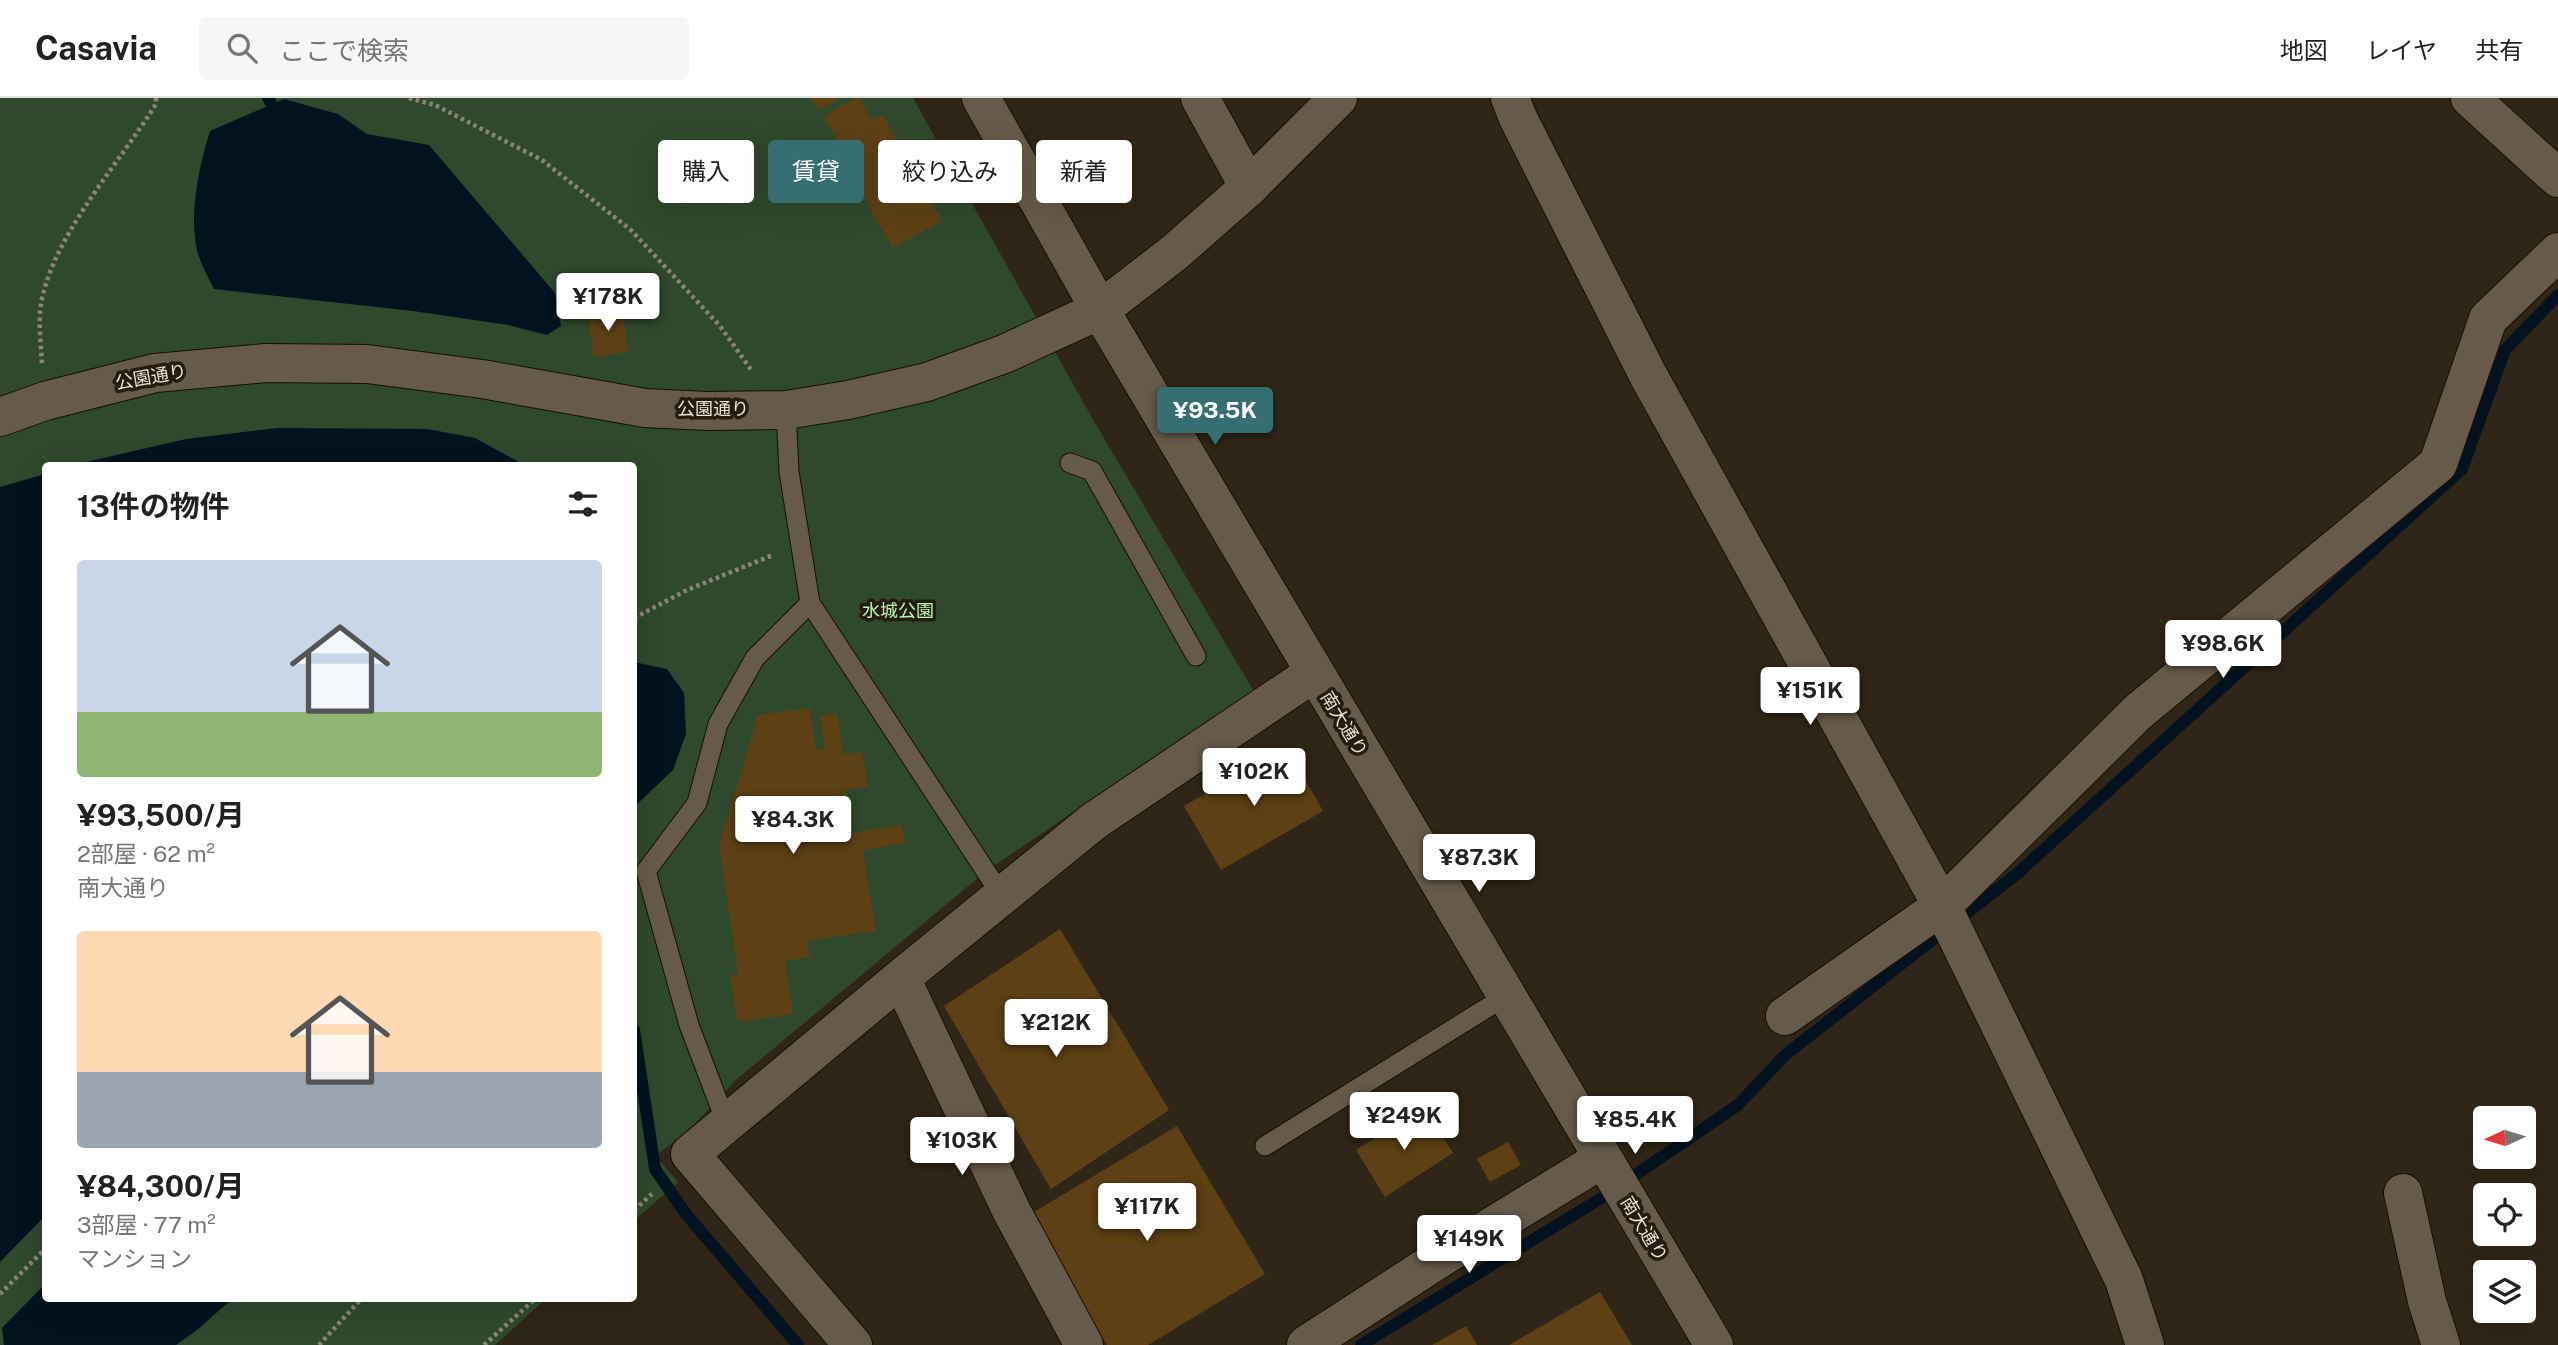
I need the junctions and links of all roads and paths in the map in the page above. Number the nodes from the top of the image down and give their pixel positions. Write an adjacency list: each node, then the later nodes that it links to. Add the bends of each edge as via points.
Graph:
1 (156, 98): 12 (path, via 132,142 78,217 52,266 41,305)
2 (409, 98): 13 (path, via 435,105 542,160 631,230 720,326)
3 (981, 98): 11 (street, 南大通り)
4 (1200, 98): 9 (street)
5 (1338, 98): 9 (street, 公園通り)
6 (1510, 98): 23 (street, via 1648,375)
7 (2470, 98): 8 (street)
8 (2558, 178)
9 (1249, 187): 11 (street, 公園通り)
10 (2558, 252): 23 (street, via 2487,318 2438,464 2138,712)
11 (1100, 310): 14 (street, 公園通り, via 1004,354 927,382); 21 (street, 南大通り)
12 (42, 367)
13 (752, 371)
14 (786, 410): 15 (street, 公園通り, via 645,408 367,364 265,363 155,373 45,401); 17 (lane)
15 (0, 418)
16 (1070, 463): 20 (lane, via 1092,471)
17 (800, 544): 18 (lane); 19 (path, via 687,590)
18 (810, 603): 22 (lane); 27 (lane, via 755,658 718,724 697,803 646,871 689,1025)
19 (637, 616)
20 (1196, 656)
21 (1314, 673): 22 (street, via 1094,821); 25 (street, 南大通り)
22 (1002, 896): 24 (street)
23 (1942, 906): 26 (street); 43 (street, via 2124,1280)
24 (901, 978): 27 (street); 40 (street, via 1012,1212)
25 (1506, 996): 28 (lane); 29 (street, 南大通り)
26 (1785, 1016)
27 (727, 1125): 39 (street, via 690,1154)
28 (1265, 1146)
29 (1602, 1159): 41 (street); 42 (street, 南大通り)
30 (2403, 1193): 44 (street)
31 (652, 1194): 32 (path)
32 (637, 1207)
33 (42, 1252): 34 (path)
34 (0, 1294)
35 (358, 1302): 37 (path)
36 (532, 1302): 38 (path)
37 (319, 1345)
38 (484, 1345)
39 (853, 1345)
40 (1084, 1345)
41 (1306, 1345)
42 (1714, 1345)
43 (2145, 1345)
44 (2441, 1345)

